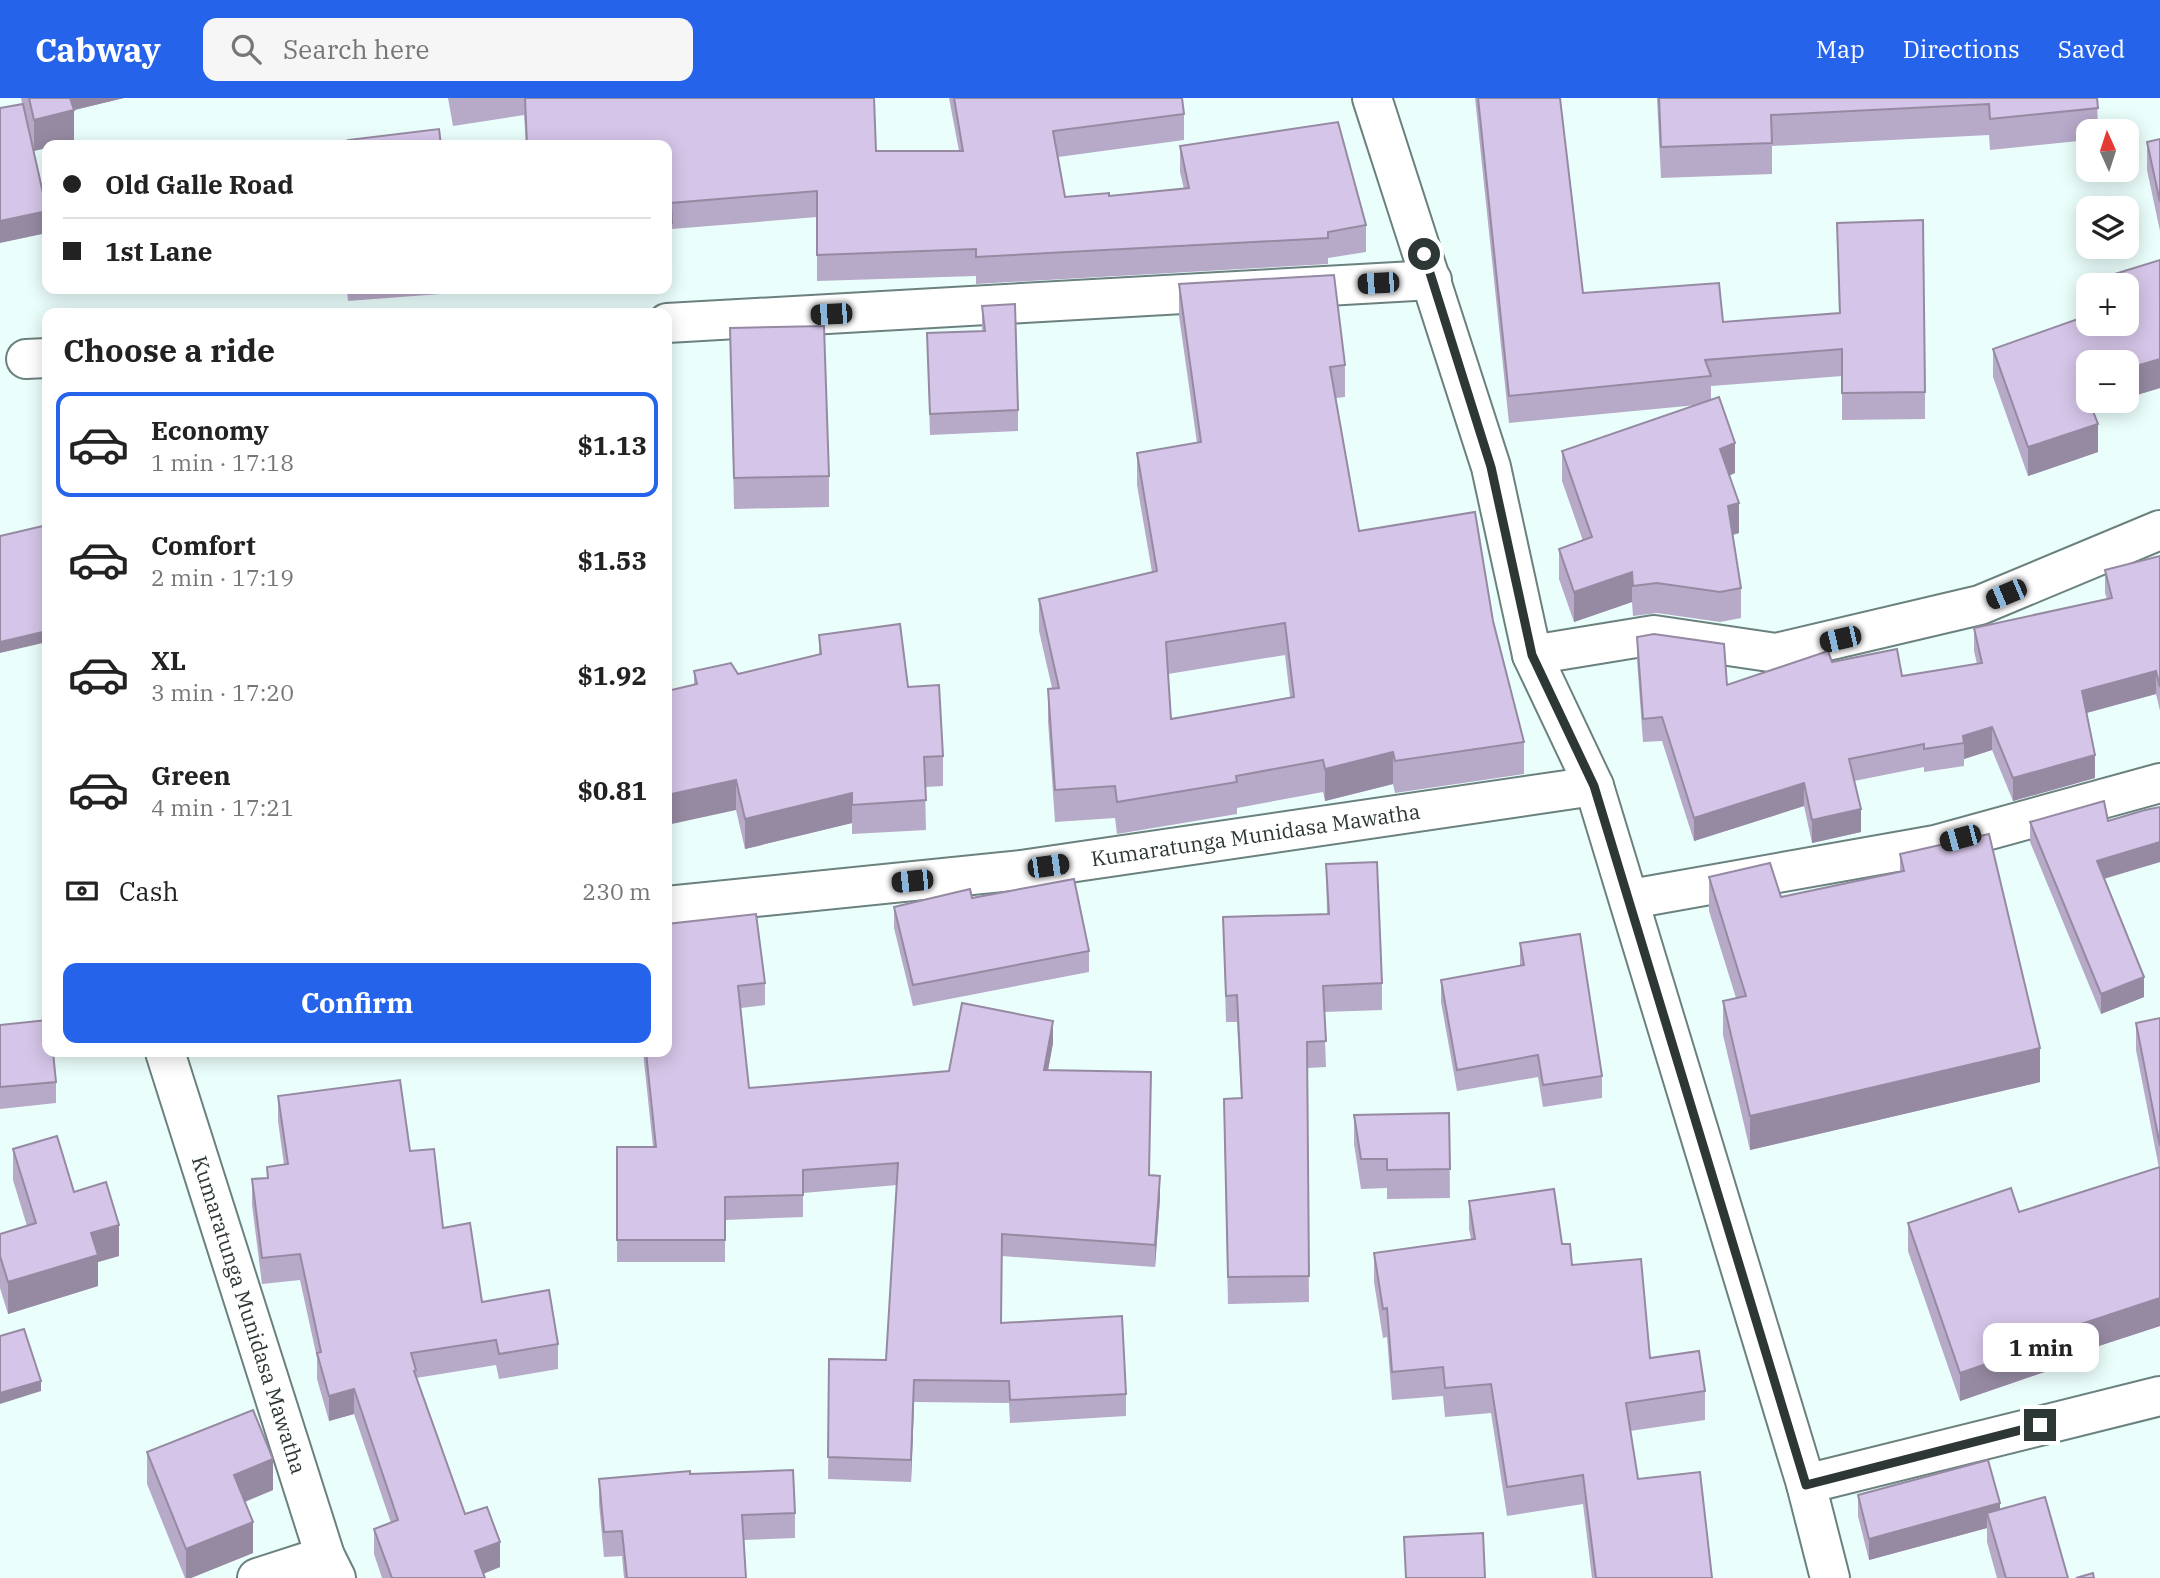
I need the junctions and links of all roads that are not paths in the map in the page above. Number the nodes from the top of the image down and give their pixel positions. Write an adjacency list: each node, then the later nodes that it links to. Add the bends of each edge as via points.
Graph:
1 (1372, 98): 2 (main road)
2 (1432, 280): 3 (main road); 5 (main road, via 1491,467)
3 (672, 323)
4 (2160, 530): 5 (main road, via 1980,605 1776,653 1654,635)
5 (1532, 655): 7 (main road)
6 (2160, 782): 8 (main road, via 1935,845)
7 (1594, 786): 8 (main road); 9 (main road, Kumaratunga Munidasa Mawatha, via 1021,870)
8 (1631, 899): 12 (main road)
9 (672, 905)
10 (167, 1057): 13 (main road, Kumaratunga Munidasa Mawatha)
11 (2160, 1396): 12 (main road)
12 (1806, 1485): 15 (main road)
13 (330, 1567): 14 (main road)
14 (257, 1578)
15 (1830, 1578)

